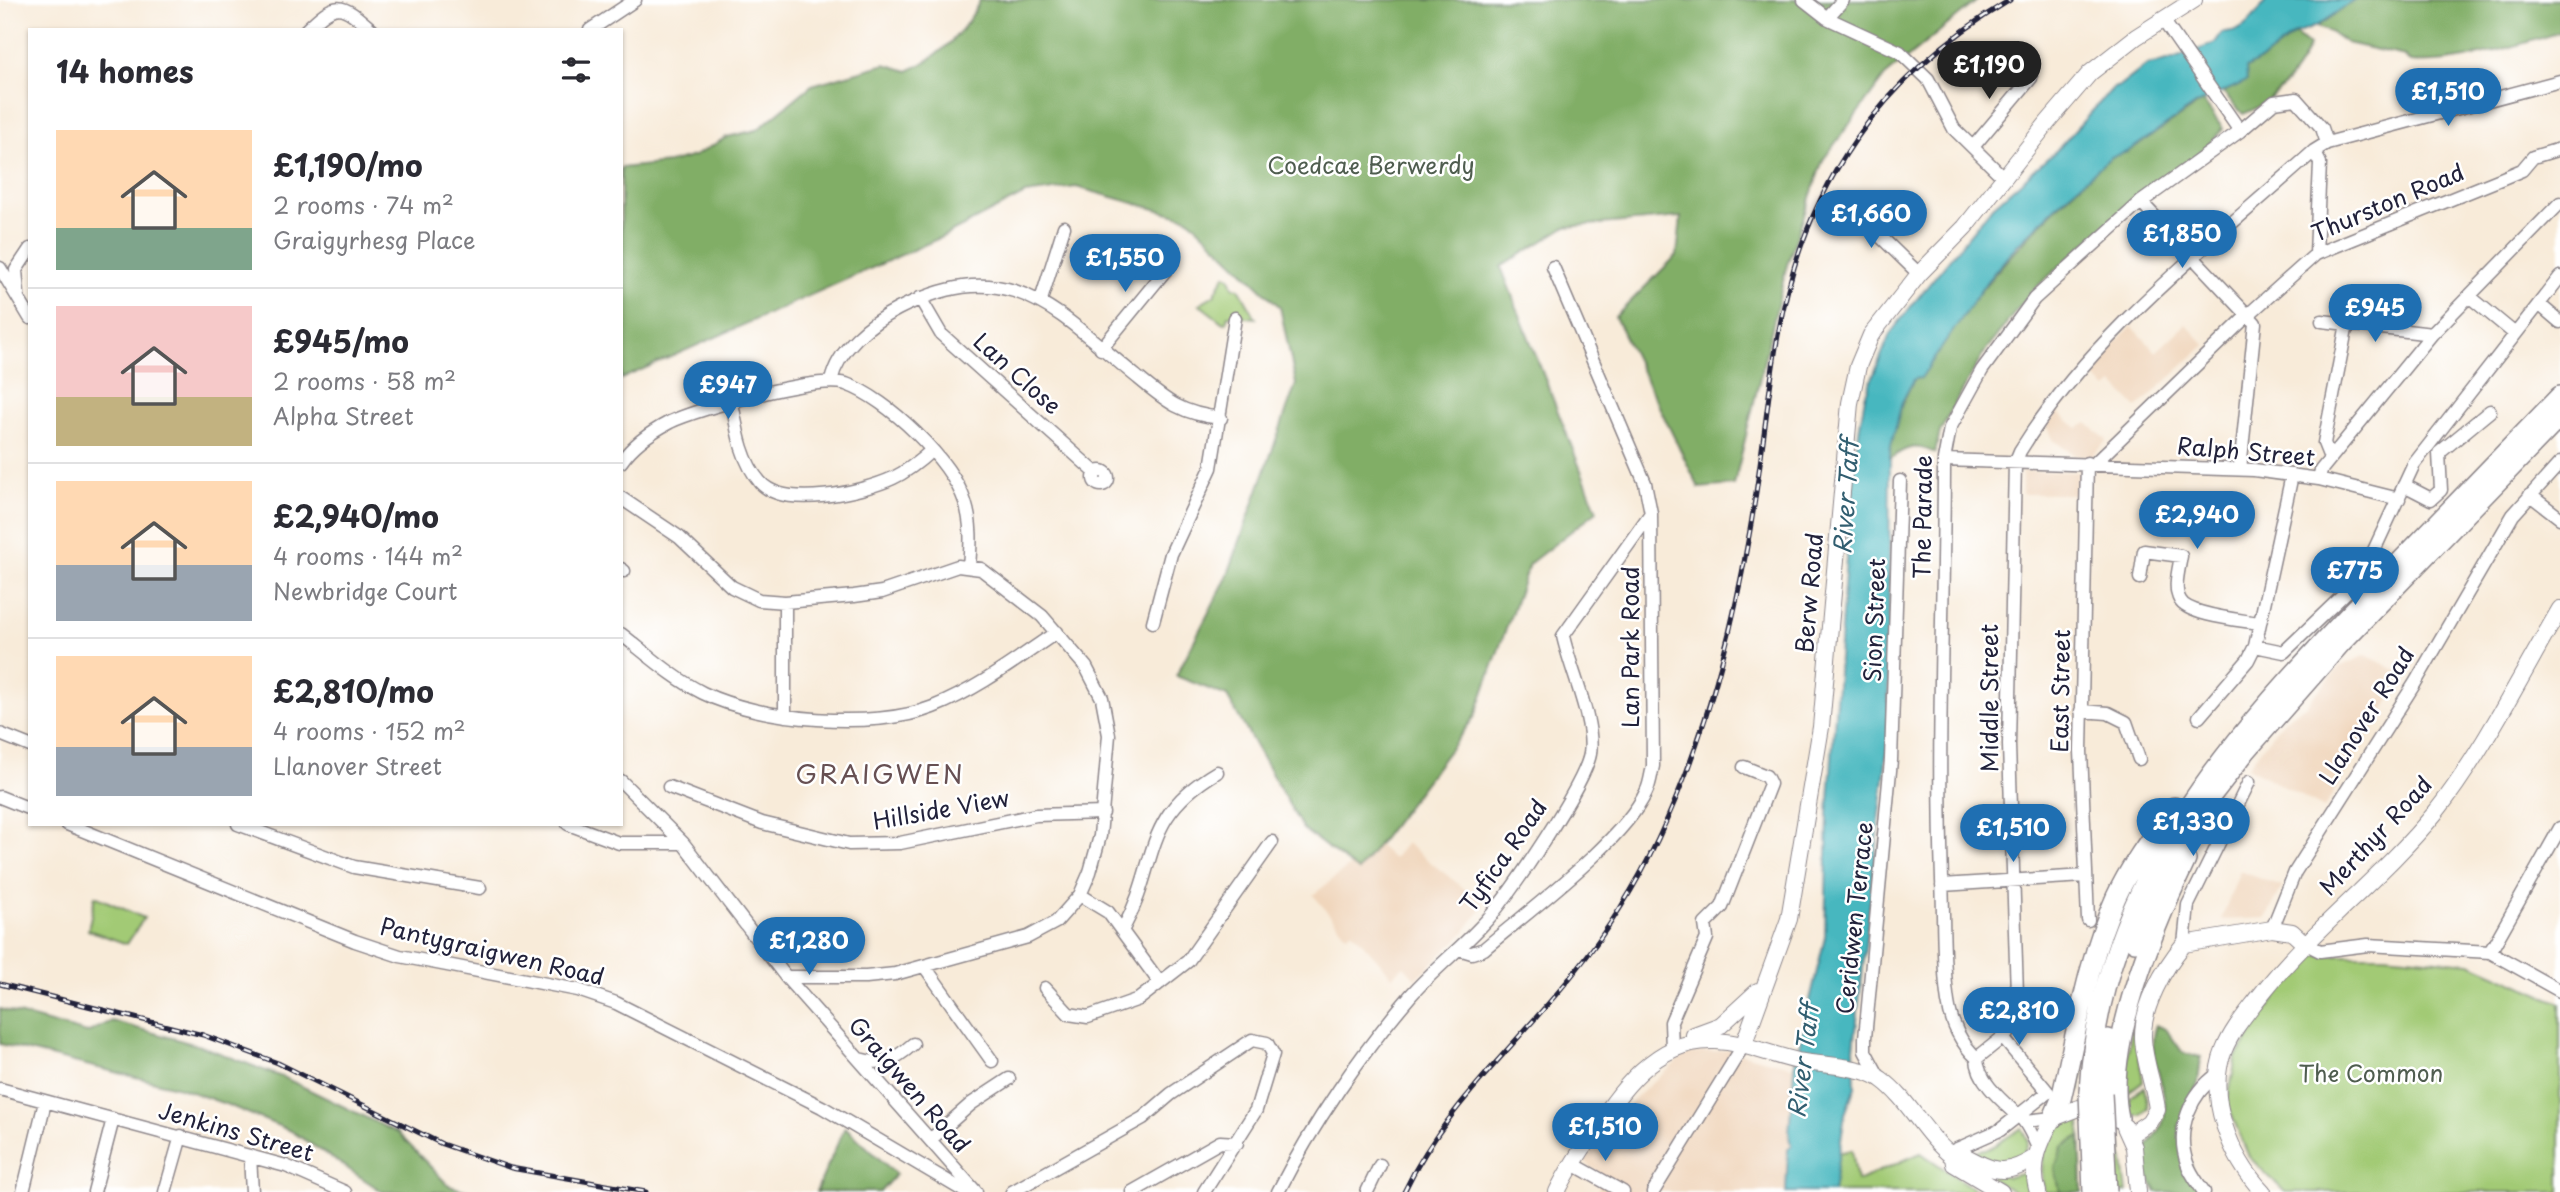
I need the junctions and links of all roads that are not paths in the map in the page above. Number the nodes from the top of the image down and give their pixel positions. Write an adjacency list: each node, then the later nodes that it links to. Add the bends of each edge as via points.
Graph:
1 (635, 0): 9 (street)
2 (1804, 0): 5 (street)
3 (1843, 0): 5 (street)
4 (2194, 0): 6 (main road, Berw Road)
5 (1827, 18): 14 (street, via 1900,52 1928,79 1954,129)
6 (2166, 24): 12 (street); 17 (main road, Berw Road, via 2090,73)
7 (308, 28): 8 (street, via 335,6 349,10)
8 (370, 28)
9 (593, 28)
10 (2032, 78): 14 (street)
11 (2560, 81): 13 (street)
12 (2240, 131): 13 (street, The Parade, via 2274,102 2296,99 2313,116); 18 (street, The Parade)
13 (2327, 143): 16 (street)
14 (1973, 147): 17 (street)
15 (2560, 149): 23 (street, Thurston Road, via 2533,157 2522,170)
16 (2314, 151): 23 (street, via 2320,163); 24 (street)
17 (2004, 178): 29 (main road, Berw Road)
18 (2141, 202): 24 (street); 54 (street, The Parade, via 2022,313 1982,370 1950,428)
19 (1846, 203): 29 (street)
20 (2560, 203): 32 (street)
21 (1064, 227): 34 (street)
22 (28, 252): 28 (street)
23 (2316, 254): 37 (street, Thurston Road)
24 (2194, 259): 37 (street); 55 (street, via 2127,318 2072,376)
25 (1174, 261): 44 (street)
26 (1553, 267): 67 (street, Lan Park Road, via 1632,450)
27 (1, 270): 28 (street); 31 (street)
28 (16, 270): 31 (street)
29 (1919, 274): 117 (main road, Berw Road, via 1871,335 1858,366 1850,403 1821,727 1789,919)
30 (2560, 277): 35 (street)
31 (18, 296): 36 (street)
32 (2469, 296): 42 (street); 43 (street)
33 (920, 298): 34 (street, via 938,290 981,285); 45 (street, via 858,337); 59 (street, Lan Close, via 942,334)
34 (1041, 300): 44 (street)
35 (2540, 305): 40 (street); 43 (street)
36 (28, 314)
37 (2249, 314): 56 (street, Thurston Road); 58 (street, via 2255,323)
38 (1235, 318): 50 (street)
39 (2322, 320): 41 (street)
40 (2560, 322)
41 (2347, 324): 42 (street); 52 (street, via 2323,443)
42 (2432, 334): 52 (street)
43 (2515, 334): 63 (street, via 2440,428)
44 (1101, 349): 50 (street, via 1168,403)
45 (831, 381): 47 (street); 51 (street, via 861,391)
46 (2560, 396): 83 (highway)
47 (732, 402): 51 (street, via 746,461 762,485 783,496 807,497 874,485 911,468); 53 (street, via 669,423 636,444)
48 (2490, 411): 63 (street, via 2439,453 2441,490 2431,499)
49 (2560, 417): 93 (highway, via 2341,643 2277,713)
50 (1221, 418): 73 (street, via 1207,478 1171,554)
51 (932, 450): 69 (street, via 966,503)
52 (2330, 458): 61 (street)
53 (623, 460)
54 (1944, 460): 55 (street, Ralph Street); 103 (street, The Parade, via 1938,758)
55 (2015, 463): 56 (street, Ralph Street); 102 (street, Middle Street, via 2009,742)
56 (2091, 463): 58 (street, Ralph Street); 78 (street, East Street)
57 (2560, 463): 64 (street, Llanover Road)
58 (2240, 469): 60 (street, Ralph Street)
59 (1096, 473)
60 (2292, 475): 61 (street, Ralph Street); 74 (street)
61 (2319, 479): 66 (street, Ralph Street)
62 (1900, 481): 85 (street, Sion Street)
63 (2404, 485): 66 (street)
64 (2530, 495): 68 (street); 108 (street, Llanover Road, via 2513,514 2415,683 2295,872)
65 (623, 499): 71 (street, via 679,537 741,594)
66 (2399, 499): 77 (street, via 2355,584 2284,652)
67 (1651, 513): 111 (street, Tyfica Road, via 1563,636 1590,739 1579,782 1489,918); 111 (street, Lan Park Road, via 1653,766 1647,792 1596,853 1484,949 1472,953)
68 (2560, 518)
69 (969, 566): 71 (street, via 944,569 881,592); 75 (street, via 981,569 1020,597)
70 (2140, 578): 74 (street, via 2144,551 2182,549 2177,586 2180,600 2189,609)
71 (785, 602): 79 (street)
72 (2560, 609): 109 (main road, Merthyr Road, via 2446,799)
73 (1153, 622)
74 (2258, 623): 77 (street)
75 (1057, 632): 79 (street, via 977,685 931,708 851,719); 94 (street, via 1086,667 1102,698 1109,735)
76 (623, 636): 79 (street, via 706,694)
77 (2260, 647): 80 (street)
78 (2081, 711): 84 (street, via 2108,713 2126,722); 101 (street, East Street)
79 (785, 716)
80 (2199, 717)
81 (0, 734): 82 (street)
82 (28, 745)
83 (2230, 747): 132 (highway, via 2188,806 2146,878 2118,950 2103,998); 134 (highway, via 2203,766 2143,849 2116,897 2090,971)
84 (2139, 759)
85 (1891, 760): 129 (street, Ceridwen Terrace, via 1865,1038)
86 (1744, 767): 124 (street, via 1766,776 1770,784 1722,906 1705,924 1707,938 1671,1021)
87 (1217, 772): 107 (street, via 1176,803 1158,827 1135,907)
88 (2249, 782): 110 (street, via 2188,905)
89 (623, 783): 100 (street, Graigwen Road)
90 (669, 787): 94 (street, Hillside View, via 762,823 849,844 900,843 1036,815)
91 (0, 797): 92 (street)
92 (28, 808)
93 (2201, 809): 132 (highway, via 2153,897 2130,952); 135 (highway, via 2195,842 2138,979 2125,1024 2116,1095)
94 (1103, 813): 105 (street, via 1095,857)
95 (72, 826): 152 (street, Pantygraigwen Road, via 377,948 465,970 578,990 616,1003 822,1107)
96 (243, 826): 104 (street, via 354,867)
97 (573, 826): 100 (street, via 619,843)
98 (2560, 828): 112 (street)
99 (1272, 842): 115 (street, via 1188,961)
100 (683, 844): 114 (street, Graigwen Road)
101 (2085, 876): 102 (street); 106 (street, East Street)
102 (2014, 880): 103 (street); 120 (street, Middle Street)
103 (1942, 884): 125 (street, The Parade, via 1948,1003 1961,1038)
104 (480, 888)
105 (1082, 890): 107 (street); 113 (street, via 1056,922 1042,931)
106 (2088, 920)
107 (1123, 929): 115 (street)
108 (2272, 929): 109 (main road, via 2292,932); 110 (main road)
109 (2304, 943): 112 (street, via 2320,951 2368,945); 128 (main road, Merthyr Road, via 2234,1030)
110 (2184, 944): 138 (main road, via 2149,1003 2144,1023 2144,1050 2157,1109 2149,1122)
111 (1459, 949): 157 (street, Tyfica Road, via 1413,993 1387,1026 1319,1121)
112 (2490, 952): 118 (street)
113 (925, 967): 114 (street, via 866,978); 127 (street)
114 (786, 977): 126 (street, Graigwen Road)
115 (1160, 983): 116 (street, via 1139,999 1088,1017 1069,1014)
116 (1045, 988)
117 (1760, 989): 123 (main road, Berw Road); 124 (main road, Berw Road, via 1721,1025 1685,1038)
118 (2560, 991)
119 (2055, 1006): 120 (street)
120 (2017, 1021): 121 (street)
121 (2003, 1038): 125 (street); 137 (street, via 2048,1092)
122 (913, 1044): 126 (street, via 889,1061)
123 (1743, 1046): 124 (main road, via 1704,1041); 129 (main road); 161 (street)
124 (1672, 1049): 145 (main road, Berw Road, via 1622,1089)
125 (1977, 1058): 137 (street, The Parade, via 1984,1078 2006,1107)
126 (859, 1059): 140 (street, Graigwen Road)
127 (992, 1061)
128 (2218, 1074): 167 (street, via 2201,1086 2183,1126 2186,1162); 168 (main road, via 2233,1152)
129 (1875, 1075): 143 (main road, via 1895,1090 1913,1117)
130 (1009, 1080): 140 (street, via 971,1104)
131 (0, 1089): 133 (street, Jenkins Street)
132 (2096, 1093): 164 (highway, bridge); 165 (highway, bridge)
133 (45, 1102): 136 (street, Jenkins Street); 147 (street)
134 (2053, 1118): 135 (main road, via 2090,1107 2101,1107); 137 (street); 142 (main road)
135 (2119, 1118): 138 (main road)
136 (113, 1119): 139 (street, Jenkins Street); 148 (street)
137 (2022, 1119): 142 (street, The Parade); 143 (street)
138 (2131, 1134): 166 (main road)
139 (181, 1136): 144 (street, Jenkins Street); 149 (street)
140 (930, 1140): 153 (street, Graigwen Road)
141 (1237, 1143): 154 (street, via 1256,1110 1273,1055 1267,1044 1252,1040 1143,1118); 155 (street, via 1220,1142); 156 (street)
142 (2037, 1152): 143 (main road, via 2005,1171 1961,1154); 163 (main road)
143 (1950, 1155): 162 (main road, via 1954,1164)
144 (250, 1156): 150 (street); 151 (street, Jenkins Street, via 298,1170)
145 (1573, 1164): 159 (main road, Berw Road); 160 (street)
146 (1380, 1165): 158 (street)
147 (23, 1192)
148 (94, 1192)
149 (165, 1192)
150 (252, 1192)
151 (345, 1192)
152 (966, 1192)
153 (976, 1192)
154 (1012, 1192)
155 (1132, 1192)
156 (1204, 1192)
157 (1278, 1192)
158 (1367, 1192)
159 (1557, 1192)
160 (1623, 1192)
161 (1653, 1192)
162 (2001, 1192)
163 (2038, 1192)
164 (2092, 1192)
165 (2107, 1192)
166 (2138, 1192)
167 (2204, 1192)
168 (2263, 1192)

